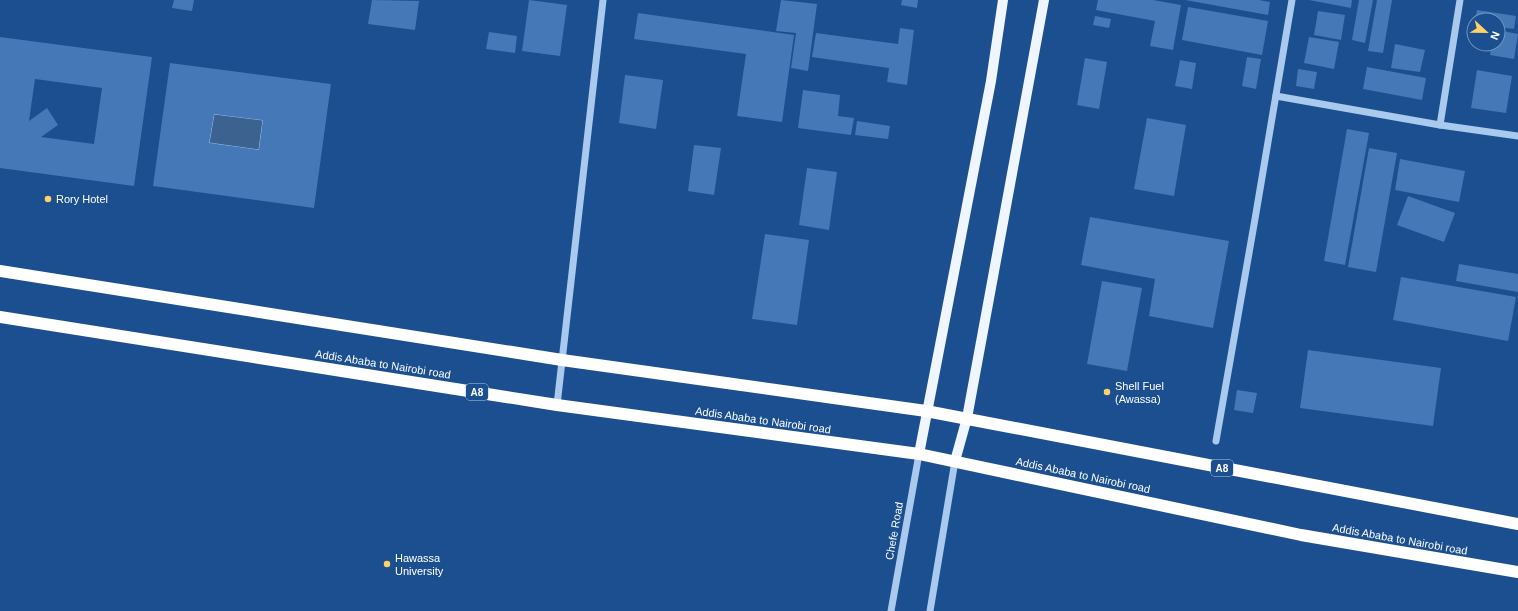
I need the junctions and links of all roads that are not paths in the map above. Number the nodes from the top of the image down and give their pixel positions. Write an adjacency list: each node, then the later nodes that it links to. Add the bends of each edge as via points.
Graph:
1 (603, 0): 11 (street)
2 (1004, 0): 13 (main road, via 991,81)
3 (1044, 0): 14 (main road)
4 (1292, 0): 6 (street)
5 (1460, 0): 7 (street)
6 (1276, 96): 7 (street); 15 (street)
7 (1440, 125): 8 (street)
8 (1518, 136)
9 (0, 271): 11 (highway, A8)
10 (0, 317): 12 (highway, Addis Ababa to Nairobi road / A8)
11 (562, 360): 12 (street); 13 (highway, A8)
12 (556, 405): 16 (highway, Addis Ababa to Nairobi road / A8)
13 (926, 411): 14 (highway, A8); 16 (main road)
14 (967, 418): 17 (main road); 18 (highway, A8)
15 (1216, 441)
16 (919, 454): 17 (highway, Addis Ababa to Nairobi road / A8); 20 (street, Chefe Road)
17 (955, 461): 19 (highway, Addis Ababa to Nairobi road / A8, via 1301,535); 21 (street)
18 (1518, 524)
19 (1518, 572)
20 (891, 611)
21 (930, 611)

